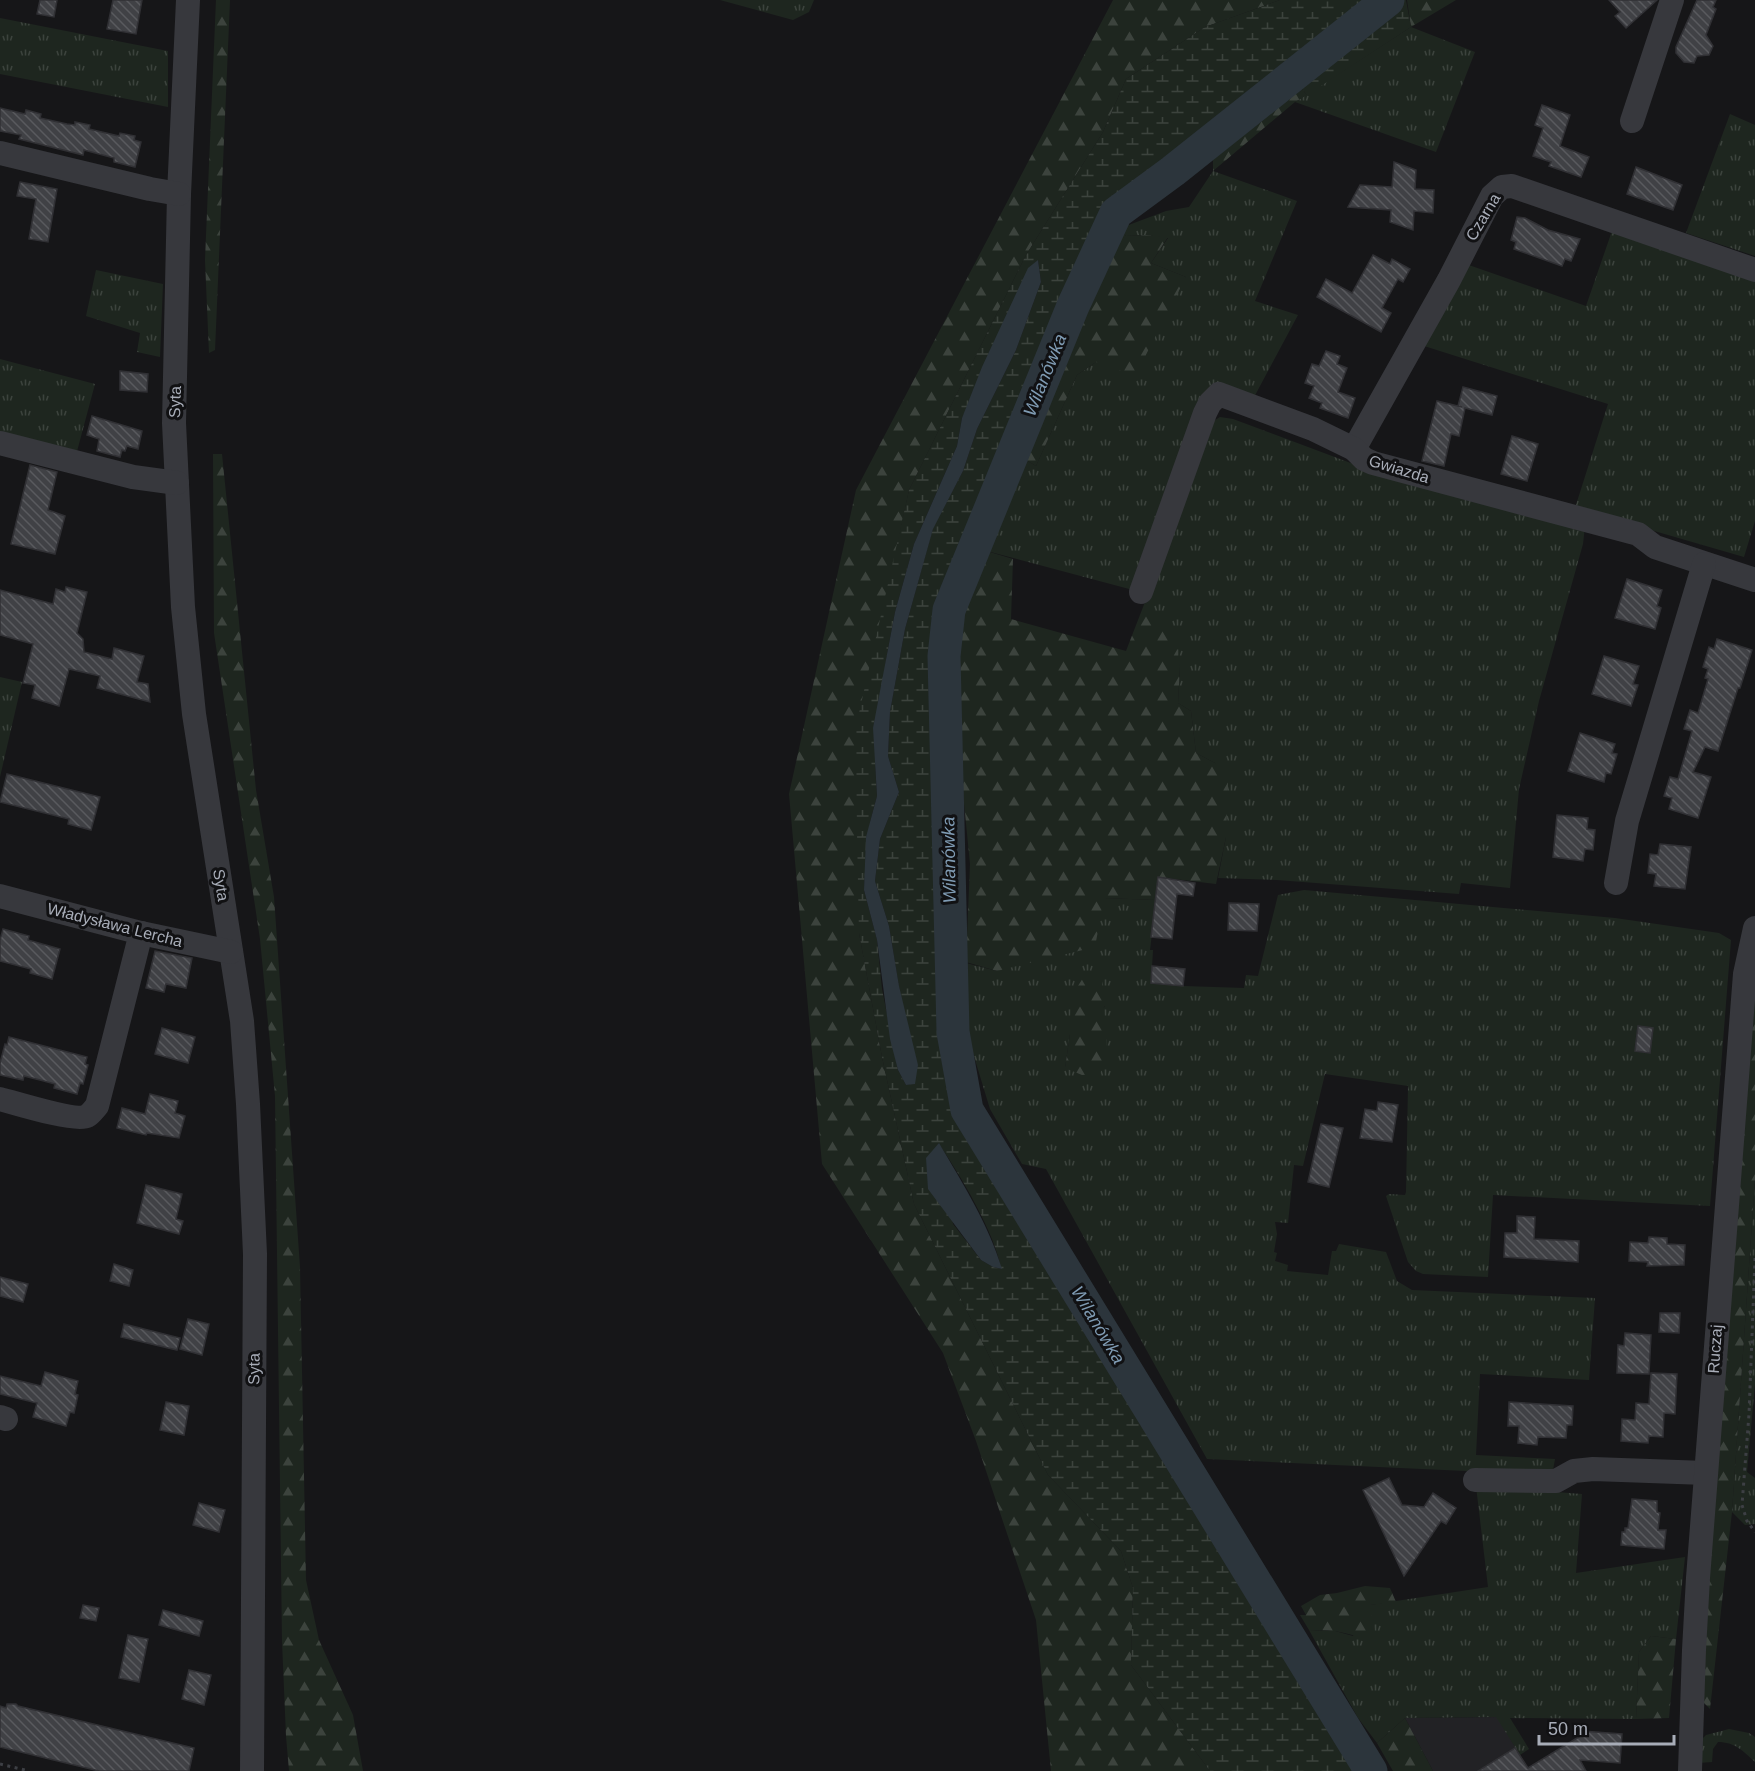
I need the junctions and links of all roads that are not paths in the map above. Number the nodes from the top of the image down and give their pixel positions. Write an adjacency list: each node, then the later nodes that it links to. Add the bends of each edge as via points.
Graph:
1 (188, 0): 5 (street, Syta)
2 (1672, 0): 3 (street)
3 (1632, 121)
4 (0, 153): 5 (street)
5 (179, 194): 9 (street, Syta, via 174,423)
6 (1755, 270): 8 (street, Czarna, via 1512,186 1502,187 1492,196)
7 (0, 443): 9 (street, via 133,477)
8 (1354, 449): 10 (street, Gwiazda, via 1373,463 1638,534 1655,547); 12 (street, Gwiazda, via 1313,429 1216,396 1205,413)
9 (177, 483): 17 (street, Syta, via 183,606 194,714)
10 (1704, 564): 11 (street, Gwiazda); 13 (street, via 1627,821)
11 (1755, 580)
12 (1141, 592)
13 (1616, 884)
14 (0, 896): 16 (street, Władysława Lercha)
15 (1755, 928): 19 (street, Ruczaj, via 1745,974)
16 (141, 933): 17 (street, Władysława Lercha); 18 (street, via 93,1112 74,1118)
17 (231, 952): 21 (street, Syta, via 244,1041 255,1254)
18 (0, 1099)
19 (1706, 1473): 20 (street, via 1593,1469 1574,1471 1556,1481); 22 (street, Ruczaj)
20 (1475, 1480)
21 (252, 1771)
22 (1690, 1771)

